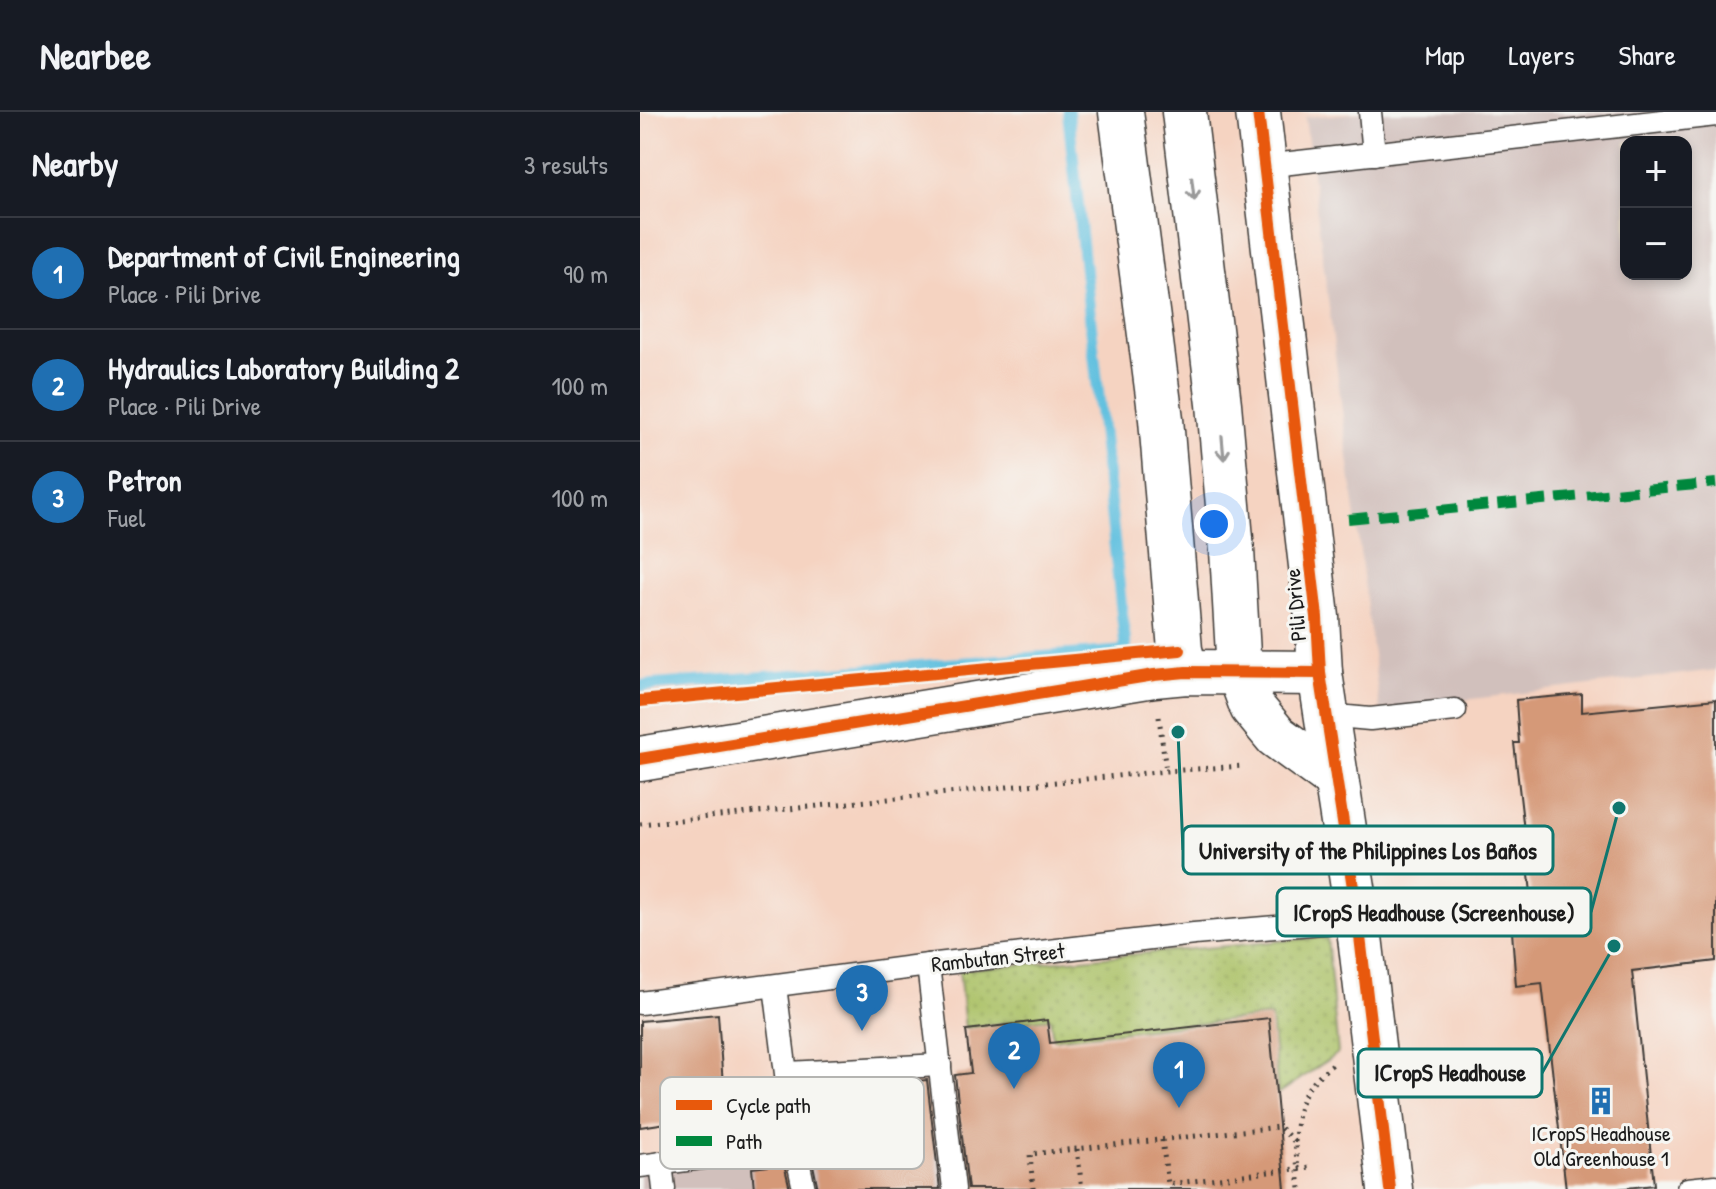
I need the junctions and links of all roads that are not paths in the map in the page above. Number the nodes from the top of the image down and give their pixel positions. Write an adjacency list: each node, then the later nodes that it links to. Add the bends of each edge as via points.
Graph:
1 (1121, 112): 8 (street, via 1161,419)
2 (1184, 112): 9 (street, one-way to 9, via 1219,404)
3 (1258, 112): 7 (street, Pili Drive)
4 (1370, 112): 6 (lane)
5 (1716, 115): 6 (lane)
6 (1374, 154): 7 (lane)
7 (1264, 166): 10 (street, Pili Drive)
8 (1186, 672): 9 (street); 12 (street)
9 (1239, 672): 10 (street); 13 (street, via 1252,707 1276,736)
10 (1323, 694): 11 (lane, via 1370,719); 13 (street, Pili Drive)
11 (1455, 710)
12 (640, 759)
13 (1335, 779): 14 (street, Pili Drive)
14 (1358, 920): 15 (lane, Rambutan Street); 27 (street, Pili Drive)
15 (928, 965): 16 (lane, Rambutan Street); 18 (lane)
16 (775, 986): 17 (lane, Rambutan Street); 19 (lane)
17 (640, 1003)
18 (940, 1065): 19 (lane); 26 (lane)
19 (788, 1073): 20 (lane)
20 (788, 1077)
21 (650, 1165): 24 (lane)
22 (800, 1169): 25 (lane)
23 (1716, 1186): 28 (lane)
24 (664, 1189)
25 (804, 1189)
26 (954, 1189)
27 (1390, 1189)
28 (1688, 1189)

